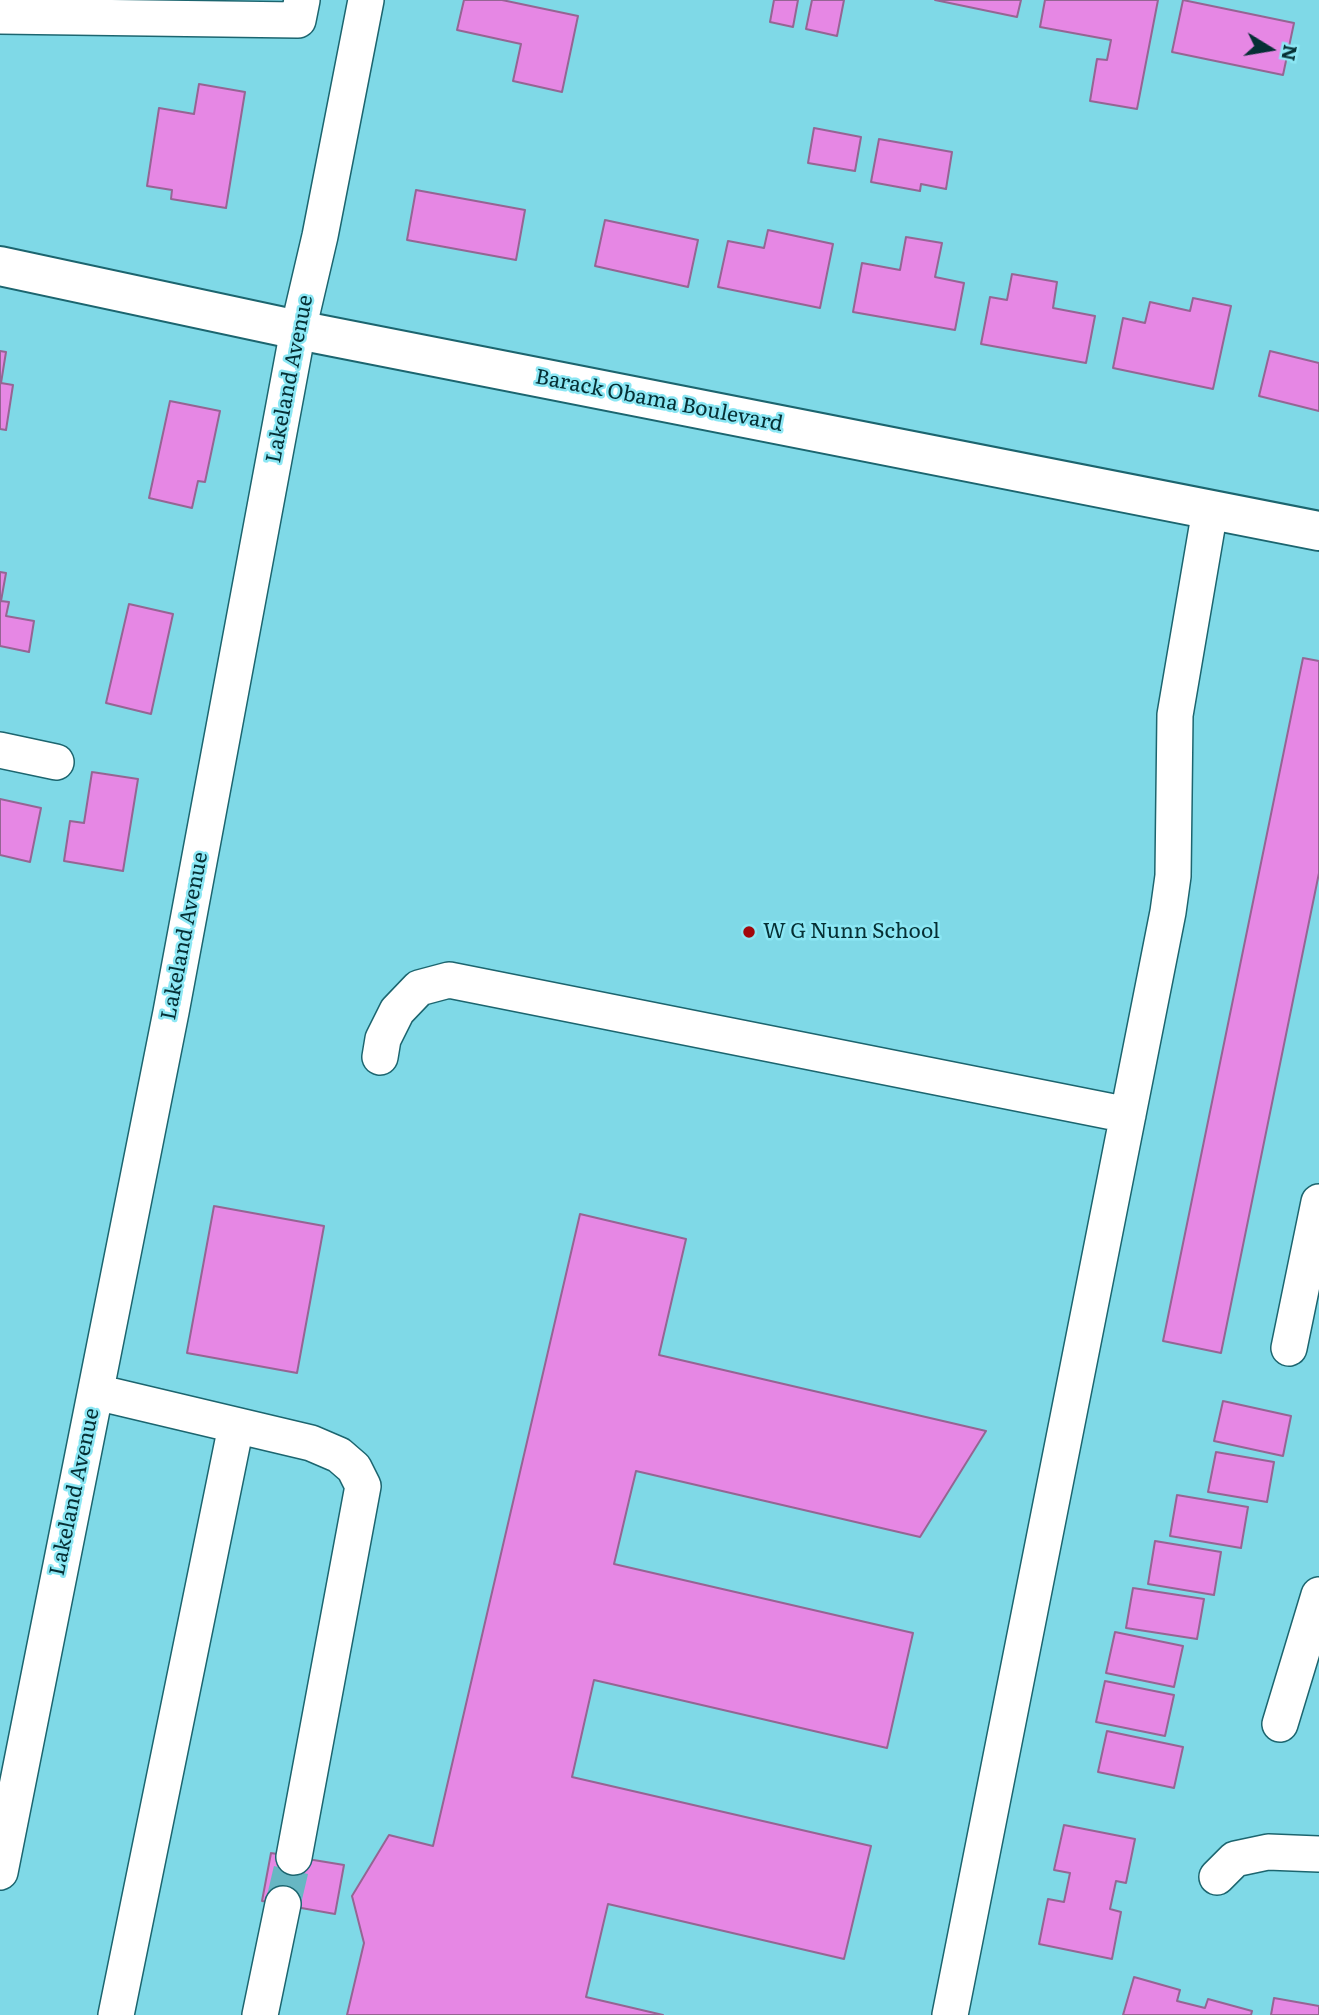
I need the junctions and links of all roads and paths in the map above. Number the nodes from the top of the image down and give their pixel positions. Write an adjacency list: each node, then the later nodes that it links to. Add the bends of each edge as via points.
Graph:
1 (302, 0): 3 (street, via 298,20)
2 (366, 0): 5 (street, Lakeland Avenue)
3 (0, 16)
4 (0, 267): 5 (main road, Barack Obama Boulevard)
5 (299, 330): 6 (main road, Barack Obama Boulevard); 14 (street, Lakeland Avenue)
6 (1210, 510): 7 (main road, Barack Obama Boulevard); 11 (street, via 1175,715 1173,876)
7 (1319, 531)
8 (0, 750): 9 (street)
9 (56, 762)
10 (380, 1057): 11 (street, via 383,1039 397,1012 419,988 449,980)
11 (1128, 1115): 25 (street)
12 (1319, 1202): 13 (street)
13 (1289, 1348)
14 (96, 1392): 15 (street); 20 (street, Lakeland Avenue)
15 (236, 1426): 19 (street, via 311,1443 339,1455 354,1468 363,1486); 23 (street)
16 (1319, 1595): 17 (street)
17 (1280, 1724)
18 (1319, 1854): 21 (street, via 1268,1853 1235,1859)
19 (294, 1857)
20 (0, 1872)
21 (1217, 1877)
22 (283, 1904): 24 (street)
23 (116, 2015)
24 (260, 2015)
25 (950, 2015)

